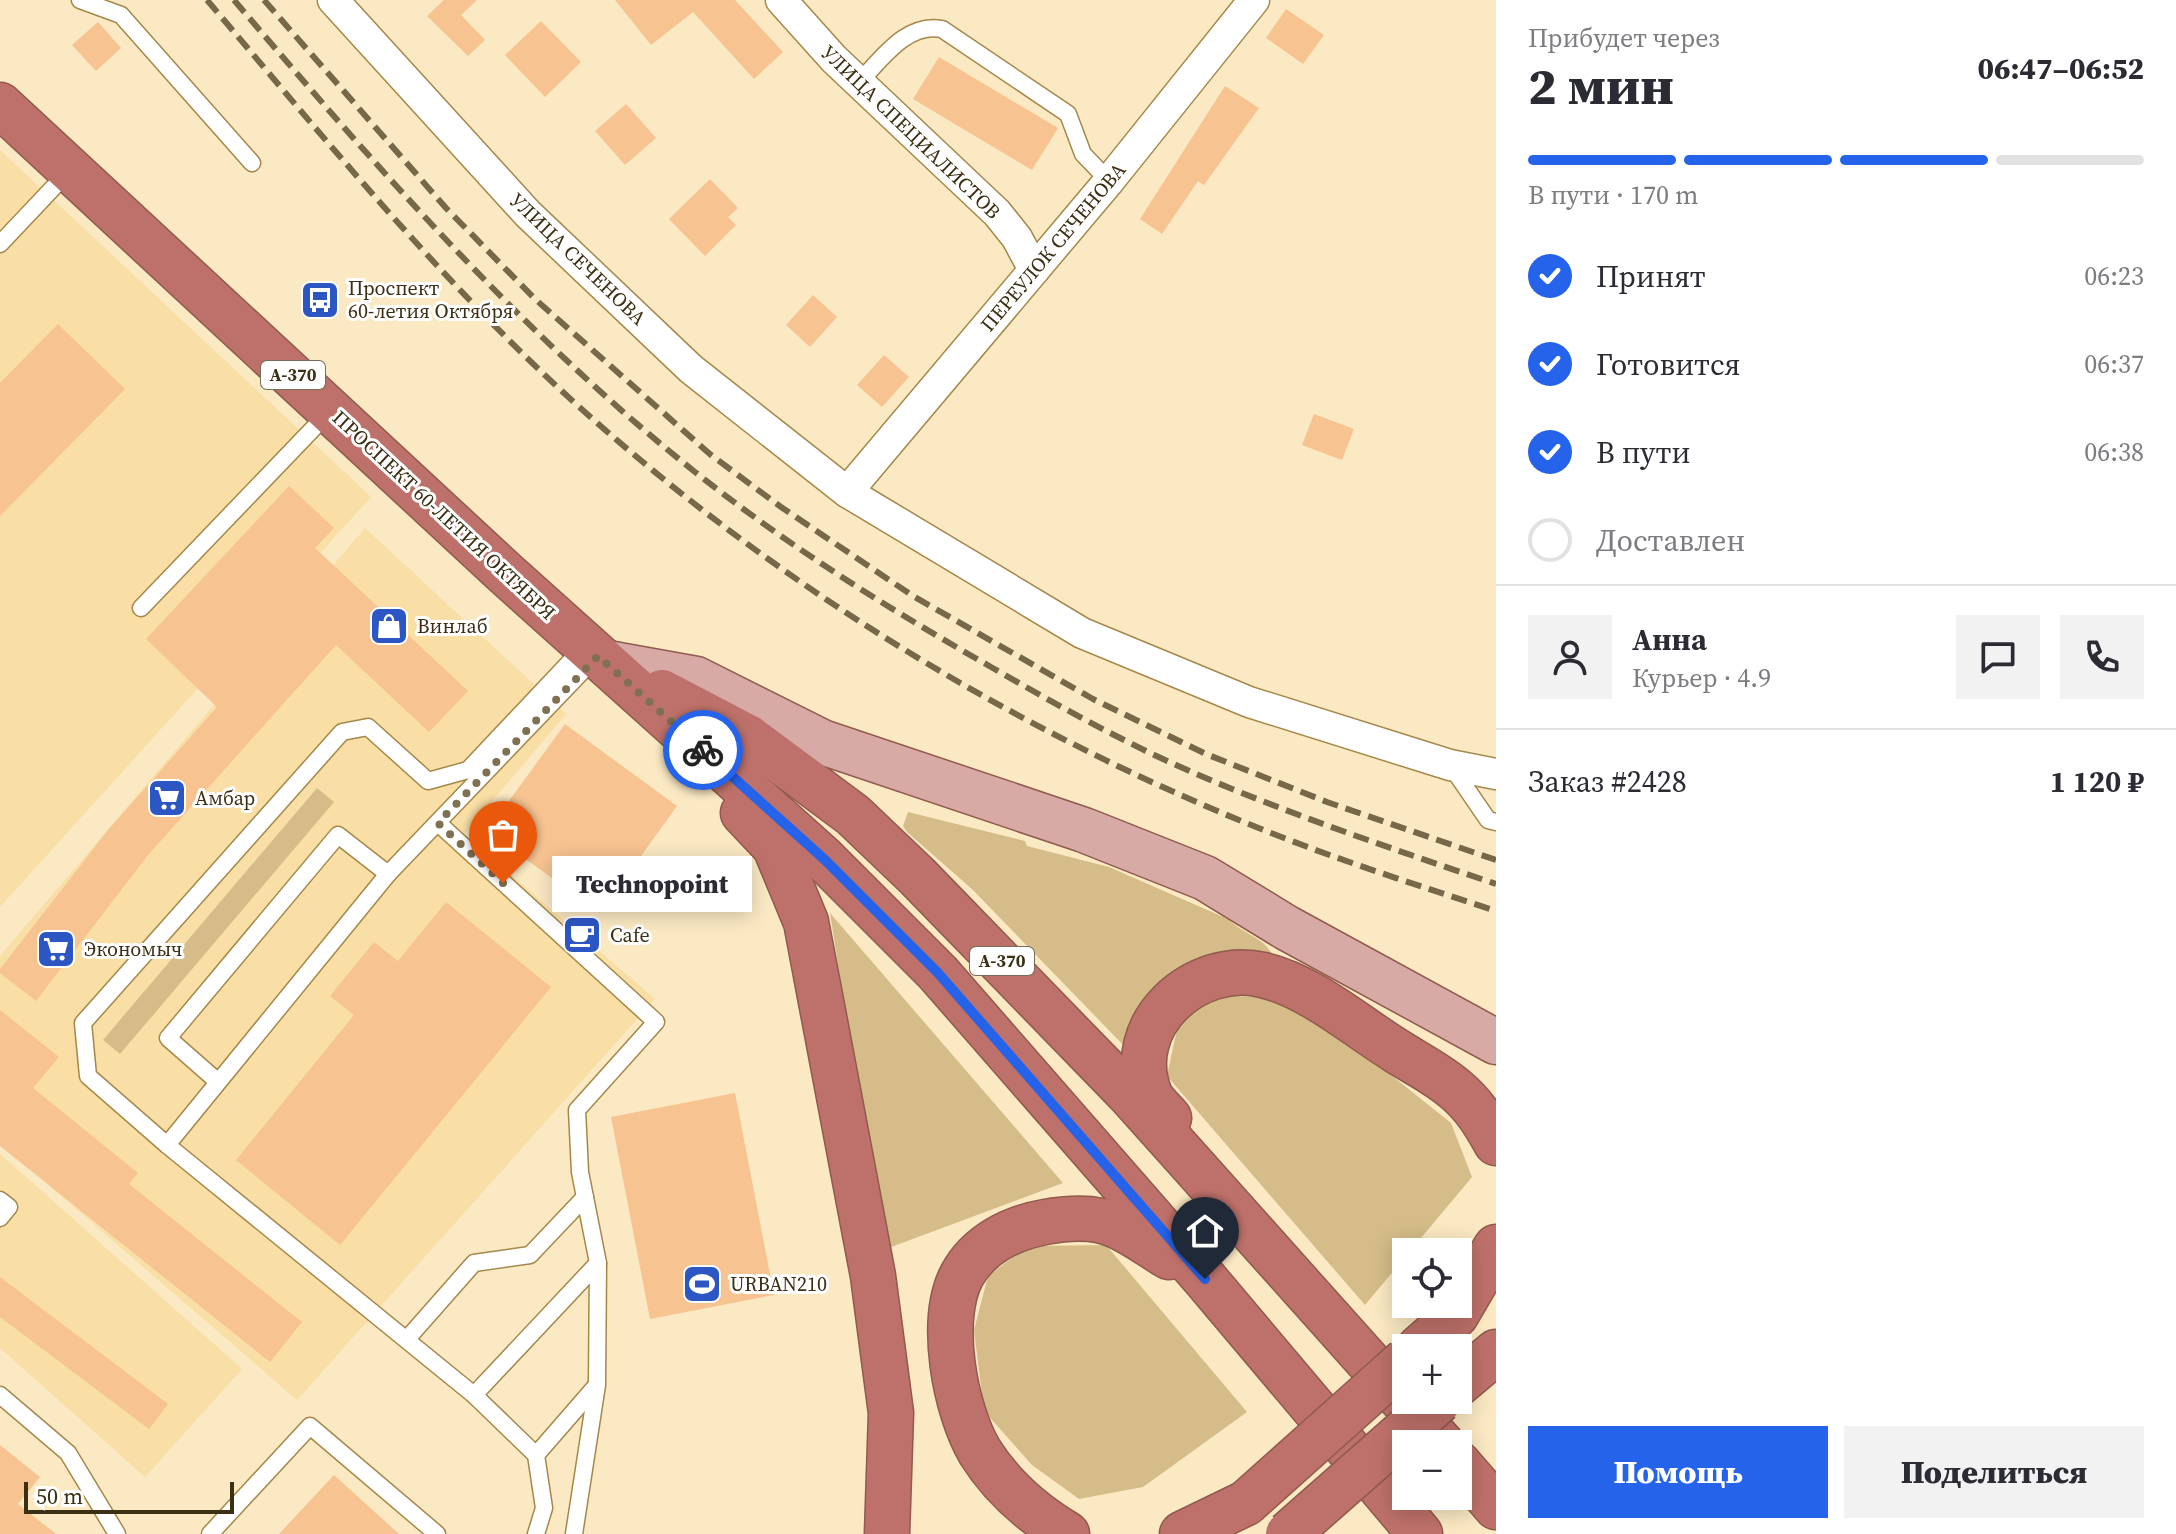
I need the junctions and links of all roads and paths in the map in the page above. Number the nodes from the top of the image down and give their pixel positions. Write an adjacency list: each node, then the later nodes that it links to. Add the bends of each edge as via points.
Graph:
1 (80, 0): 7 (lane, via 121,15)
2 (333, 0): 13 (street, УЛИЦА СЕЧЕНОВА, via 528,214 691,369)
3 (781, 0): 5 (street, УЛИЦА СПЕЦИАЛИСТОВ)
4 (1254, 0): 9 (street, ПЕРЕУЛОК СЕЧЕНОВА)
5 (859, 82): 9 (lane, via 912,32 942,29 1068,114 1083,154); 11 (street, УЛИЦА СПЕЦИАЛИСТОВ, via 997,213)
6 (0, 105): 8 (highway, ПРОСПЕКТ 60-ЛЕТИЯ ОКТЯБРЯ / А-370)
7 (252, 163)
8 (68, 172): 10 (lane); 12 (highway, ПРОСПЕКТ 60-ЛЕТИЯ ОКТЯБРЯ / А-370)
9 (1109, 181): 11 (street, ПЕРЕУЛОК СЕЧЕНОВА)
10 (0, 244)
11 (1034, 270): 13 (street, ПЕРЕУЛОК СЕЧЕНОВА)
12 (331, 410): 14 (lane); 15 (highway, ПРОСПЕКТ 60-ЛЕТИЯ ОКТЯБРЯ / А-370)
13 (847, 492): 16 (street, УЛИЦА СЕЧЕНОВА, via 1082,633 1249,702)
14 (141, 608)
15 (597, 655): 19 (lane); 21 (main road, via 696,679 822,742 1084,830 1205,878); 24 (lane, via 468,770 428,781 368,727 342,732 83,1023 88,1076); 31 (highway, ПРОСПЕКТ 60-ЛЕТИЯ ОКТЯБРЯ / А-370, via 824,859 938,973); 35 (highway, ПРОСПЕКТ 60-ЛЕТИЯ ОКТЯБРЯ / А-370, via 748,737 853,815 1130,1095); 55 (highway, via 775,847 806,922 873,1276 891,1413)
16 (1450, 765): 17 (street, УЛИЦА СЕЧЕНОВА); 18 (lane, via 1488,820)
17 (1496, 774)
18 (1496, 822)
19 (438, 823): 20 (lane); 25 (lane, via 656,1022 577,1110)
20 (388, 874): 22 (lane); 22 (lane, via 338,835 168,1038)
21 (1496, 1042)
22 (217, 1081): 24 (lane)
23 (1496, 1143): 35 (highway, via 1481,1115 1455,1088 1300,990 1262,975 1224,974 1172,999 1156,1018 1147,1044 1151,1097)
24 (167, 1145): 37 (lane)
25 (585, 1197): 29 (lane); 37 (lane, via 530,1255 474,1263)
26 (0, 1200): 27 (lane, via 9,1207)
27 (0, 1218)
28 (1496, 1247): 32 (highway)
29 (598, 1263): 41 (lane); 43 (lane)
30 (1496, 1278): 33 (main road)
31 (1205, 1279): 56 (highway, via 1115,1224 1069,1218 1021,1226 982,1249 961,1277 952,1323 961,1407 979,1450 1002,1483); 60 (highway, ПРОСПЕКТ 60-ЛЕТИЯ ОКТЯБРЯ / А-370)
32 (1472, 1288)
33 (1472, 1300)
34 (1453, 1318): 36 (highway)
35 (1341, 1327): 45 (highway, ПРОСПЕКТ 60-ЛЕТИЯ ОКТЯБРЯ / А-370)
36 (1435, 1334)
37 (407, 1339): 43 (lane)
38 (1494, 1353): 39 (highway)
39 (1472, 1372)
40 (1392, 1373): 48 (highway, bridge)
41 (597, 1385): 46 (lane); 54 (lane)
42 (0, 1395): 50 (lane, via 68,1453)
43 (474, 1395): 46 (lane)
44 (1424, 1414): 59 (highway, bridge)
45 (1430, 1430)
46 (536, 1455): 53 (lane, via 544,1508)
47 (1472, 1479): 49 (highway)
48 (1246, 1503): 57 (highway); 58 (highway)
49 (1496, 1507)
50 (117, 1534)
51 (210, 1534): 52 (lane, via 310,1426)
52 (437, 1534)
53 (536, 1534)
54 (574, 1534)
55 (887, 1534)
56 (1067, 1534)
57 (1182, 1534)
58 (1212, 1534)
59 (1288, 1534)
60 (1420, 1534)

